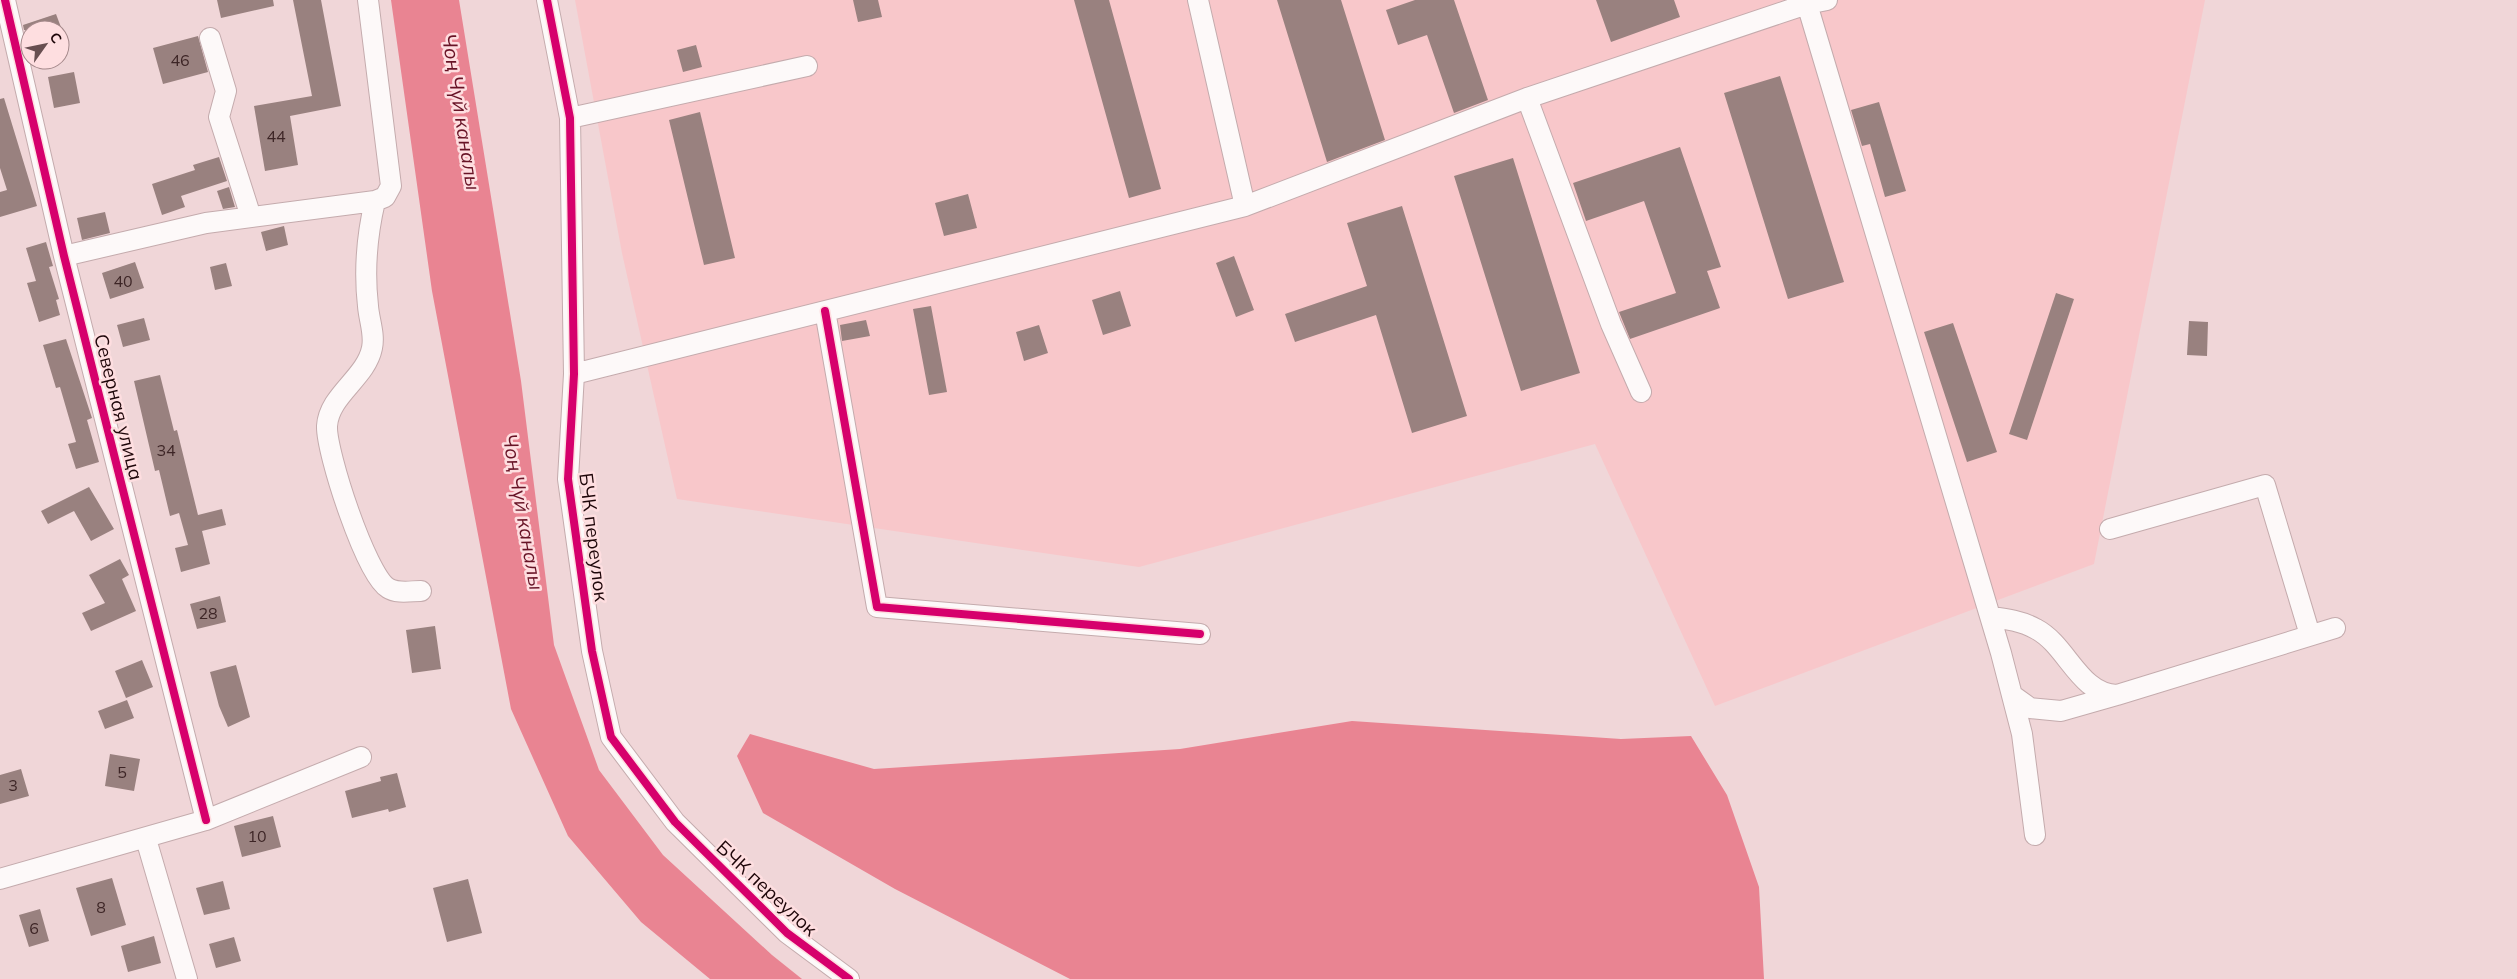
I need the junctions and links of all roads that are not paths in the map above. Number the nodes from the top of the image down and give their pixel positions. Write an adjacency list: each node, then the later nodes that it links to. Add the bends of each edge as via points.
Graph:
1 (5, 0): 14 (street, Северная улица)
2 (368, 0): 11 (street, via 391,186 384,197)
3 (547, 0): 10 (street, БЧК переулок)
4 (1198, 0): 12 (street)
5 (1827, 0): 6 (street)
6 (1807, 4): 9 (street); 20 (street)
7 (210, 38): 13 (street, via 226,91 219,117)
8 (807, 66): 10 (street)
9 (1527, 98): 12 (street); 17 (street, via 1611,324)
10 (570, 118): 16 (street, БЧК переулок)
11 (376, 201): 13 (street); 19 (street, via 368,230 367,260 372,348 366,362 331,411 327,426 355,528 379,579 394,591)
12 (1245, 206): 15 (street)
13 (250, 217): 14 (street, via 206,223)
14 (64, 256): 27 (street, Северная улица)
15 (826, 311): 16 (street); 22 (street, via 877,607)
16 (574, 374): 32 (street, БЧК переулок, via 568,479 592,651 611,737 675,822 787,933)
17 (1641, 392)
18 (2110, 529): 23 (street, via 2265,485)
19 (422, 591)
20 (1991, 617): 24 (street); 25 (street, via 2018,621 2036,629 2054,642 2094,689 2104,695)
21 (2335, 628): 23 (street)
22 (1200, 634)
23 (2310, 635): 25 (street)
24 (2012, 695): 25 (street, via 2030,708 2061,711); 28 (street, via 2022,734)
25 (2117, 696)
26 (362, 758): 27 (street)
27 (206, 820): 29 (street)
28 (2035, 835)
29 (146, 839): 30 (street); 31 (street)
30 (0, 879)
31 (187, 979)
32 (849, 979)

